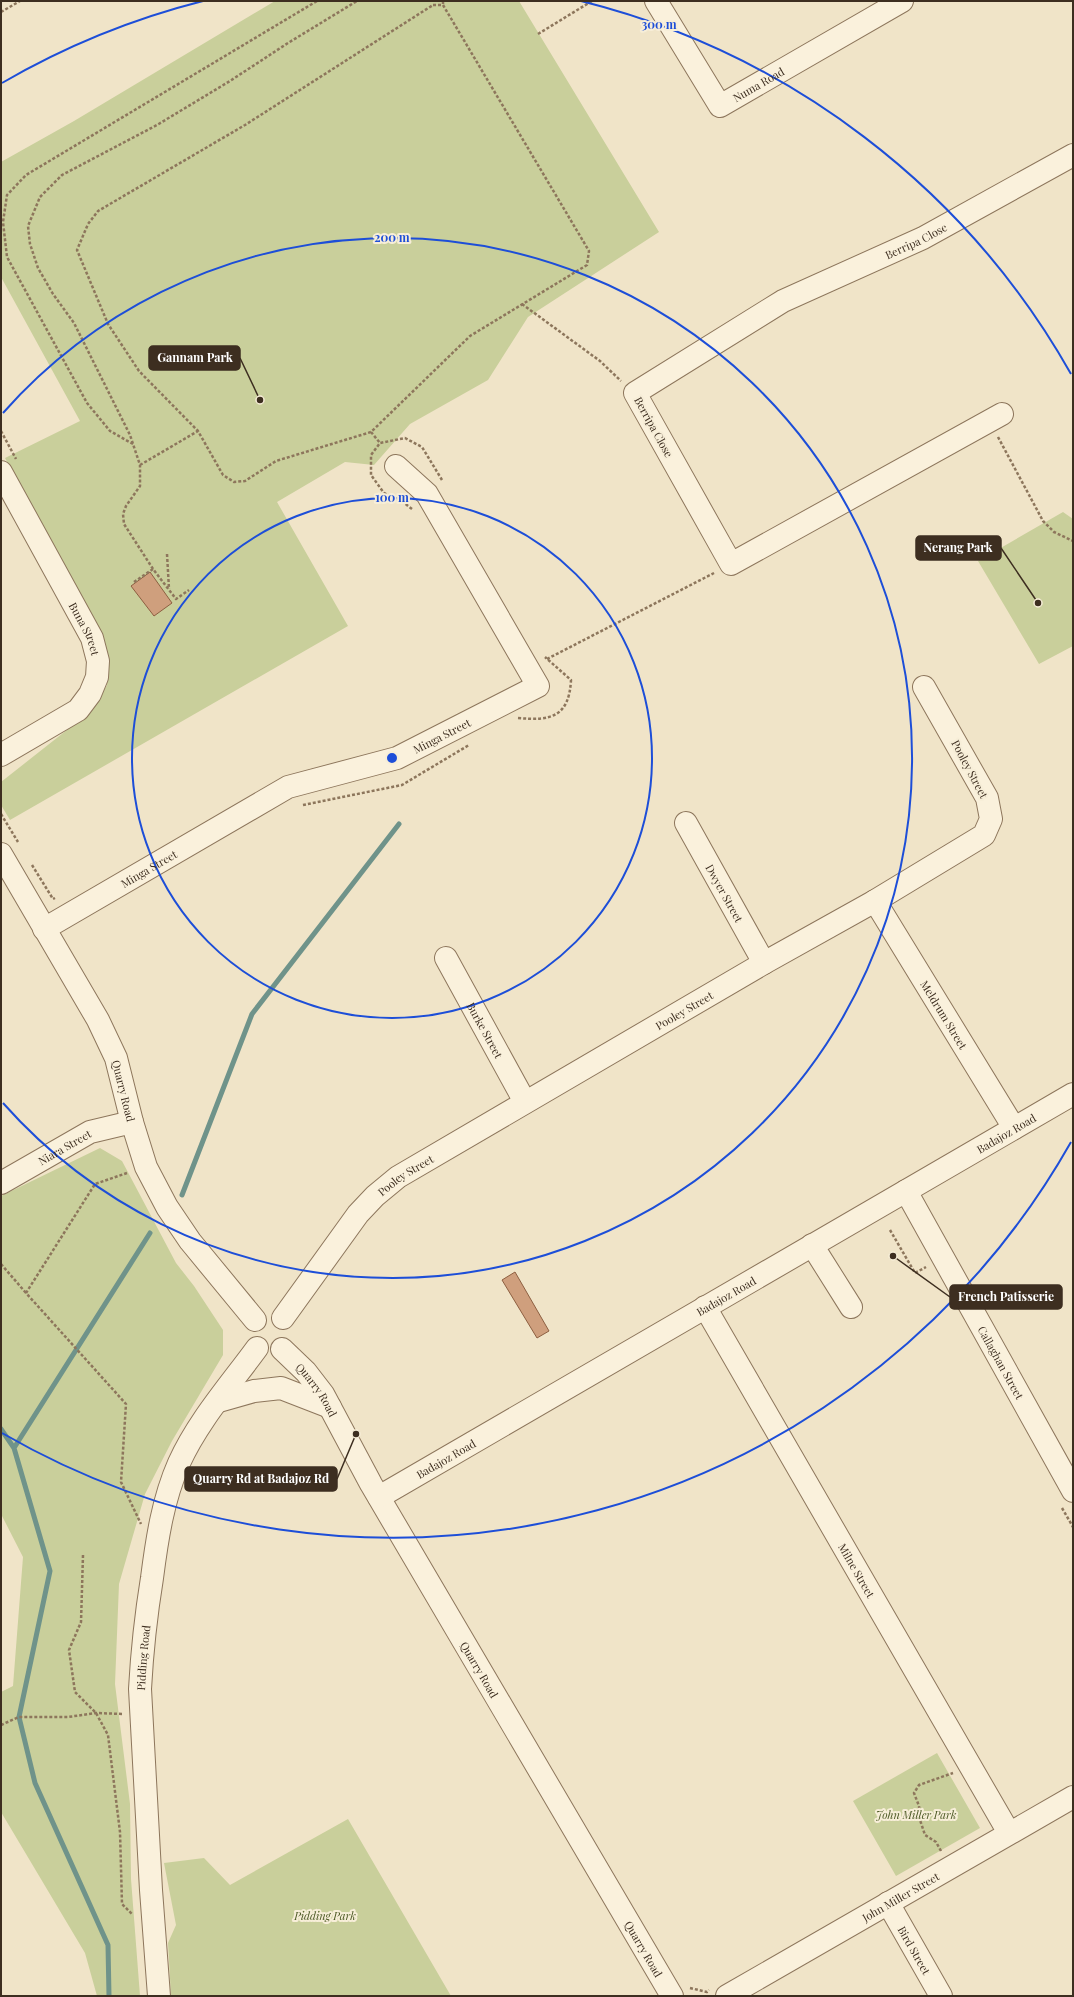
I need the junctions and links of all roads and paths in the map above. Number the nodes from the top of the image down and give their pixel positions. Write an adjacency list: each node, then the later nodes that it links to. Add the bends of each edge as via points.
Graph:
1 (20, 1): 9 (path)
2 (317, 1): 18 (path, via 26,175 7,195 3,222 7,257 87,404 110,431)
3 (357, 1): 18 (path, via 230,82 62,175 40,197 28,226 30,244 38,268 74,323 115,402)
4 (443, 1): 8 (path)
5 (592, 1): 10 (path)
6 (656, 1): 7 (street, Numa Road, via 720,106)
7 (902, 1)
8 (444, 5): 12 (path, via 589,251 587,265); 15 (path, via 433,5 245,125 98,211 88,224 77,250 108,324 139,371)
9 (1, 12)
10 (538, 34)
11 (1073, 156): 13 (street, Berripa Close, via 923,238 783,301)
12 (522, 304): 13 (path, via 600,361); 16 (path, via 470,336)
13 (635, 393): 26 (street, Berripa Close)
14 (995, 417): 24 (path, via 1043,521 1054,532); 26 (street)
15 (198, 432): 16 (path, via 223,475 234,482 245,481 276,461); 19 (path)
16 (371, 432): 17 (path)
17 (380, 443): 22 (path, via 405,438 422,447); 23 (path, via 371,455 371,475 384,493 403,502)
18 (133, 444): 19 (path)
19 (140, 465): 27 (path, via 140,486 126,506 123,514 124,524)
20 (396, 466): 41 (street, Minga Street, via 427,494 538,686 397,758 288,787)
21 (1, 472): 36 (street, Buna Street, via 92,638 98,661 97,677 90,694 78,710)
22 (442, 481)
23 (417, 513)
24 (1073, 541)
25 (167, 554): 29 (path)
26 (731, 564): 32 (path)
27 (153, 569): 28 (path); 29 (path)
28 (134, 582)
29 (169, 590): 30 (path, via 176,599)
30 (189, 590)
31 (543, 652): 32 (path)
32 (547, 659): 34 (path, via 571,680 570,695 564,708 555,716 537,720)
33 (924, 687): 40 (street, Pooley Street, via 987,798 991,819 984,835)
34 (515, 718)
35 (475, 742): 37 (path, via 402,785)
36 (1, 754)
37 (300, 806)
38 (686, 823): 43 (street, Dwyer Street)
39 (3, 861): 41 (street, Quarry Road)
40 (875, 901): 43 (street, Pooley Street); 47 (street, Meldrum Street)
41 (44, 929): 46 (street, Quarry Road, via 98,1020 116,1058)
42 (446, 958): 45 (street, Burke Street)
43 (764, 963): 45 (street, Pooley Street)
44 (1073, 1094): 47 (street, Badajoz Road)
45 (525, 1102): 56 (street, Pooley Street, via 398,1177 375,1196 358,1214)
46 (132, 1122): 48 (street, Quarry Road); 49 (street, Niara Street, via 90,1132)
47 (1014, 1128): 50 (street, Badajoz Road)
48 (146, 1167): 53 (path, via 95,1184); 57 (street, Quarry Road, via 167,1207 190,1241)
49 (1, 1183)
50 (906, 1191): 51 (street, Badajoz Road); 62 (street, Callaghan Street)
51 (812, 1245): 54 (street, Badajoz Road); 55 (street)
52 (1, 1264): 53 (path)
53 (26, 1292): 64 (path, via 126,1404 121,1482)
54 (705, 1307): 63 (street, Badajoz Road); 69 (street, Milne Street)
55 (851, 1307)
56 (283, 1318): 57 (street, via 272,1313); 59 (street, via 290,1330 290,1337)
57 (255, 1320): 58 (street, via 250,1334)
58 (257, 1348): 59 (street, via 272,1353); 60 (street, Pidding Road)
59 (282, 1349): 61 (street, Quarry Road, via 306,1372)
60 (219, 1401): 61 (street, via 254,1391 280,1388); 67 (street, Pidding Road, via 196,1432 179,1463 163,1513 155,1553 143,1648)
61 (330, 1407): 63 (street, Quarry Road)
62 (1073, 1490)
63 (378, 1497): 76 (street, Quarry Road)
64 (141, 1524)
65 (82, 1555): 66 (path, via 81,1622 69,1650 75,1692)
66 (96, 1713): 67 (path); 68 (path, via 68,1717 19,1717); 74 (path, via 108,1734 120,1832 122,1904)
67 (141, 1715): 74 (street, Pidding Road)
68 (1, 1725)
69 (970, 1764): 71 (street, Milne Street); 72 (path, via 919,1785 914,1793 925,1834 936,1842)
70 (1073, 1797): 71 (street, John Miller Street)
71 (1009, 1833): 73 (street, John Miller Street)
72 (942, 1853)
73 (888, 1903): 77 (street, John Miller Street); 78 (street, Bird Street)
74 (154, 1935): 75 (street, Pidding Road)
75 (160, 1996)
76 (672, 1996)
77 (727, 1996)
78 (941, 1996)

